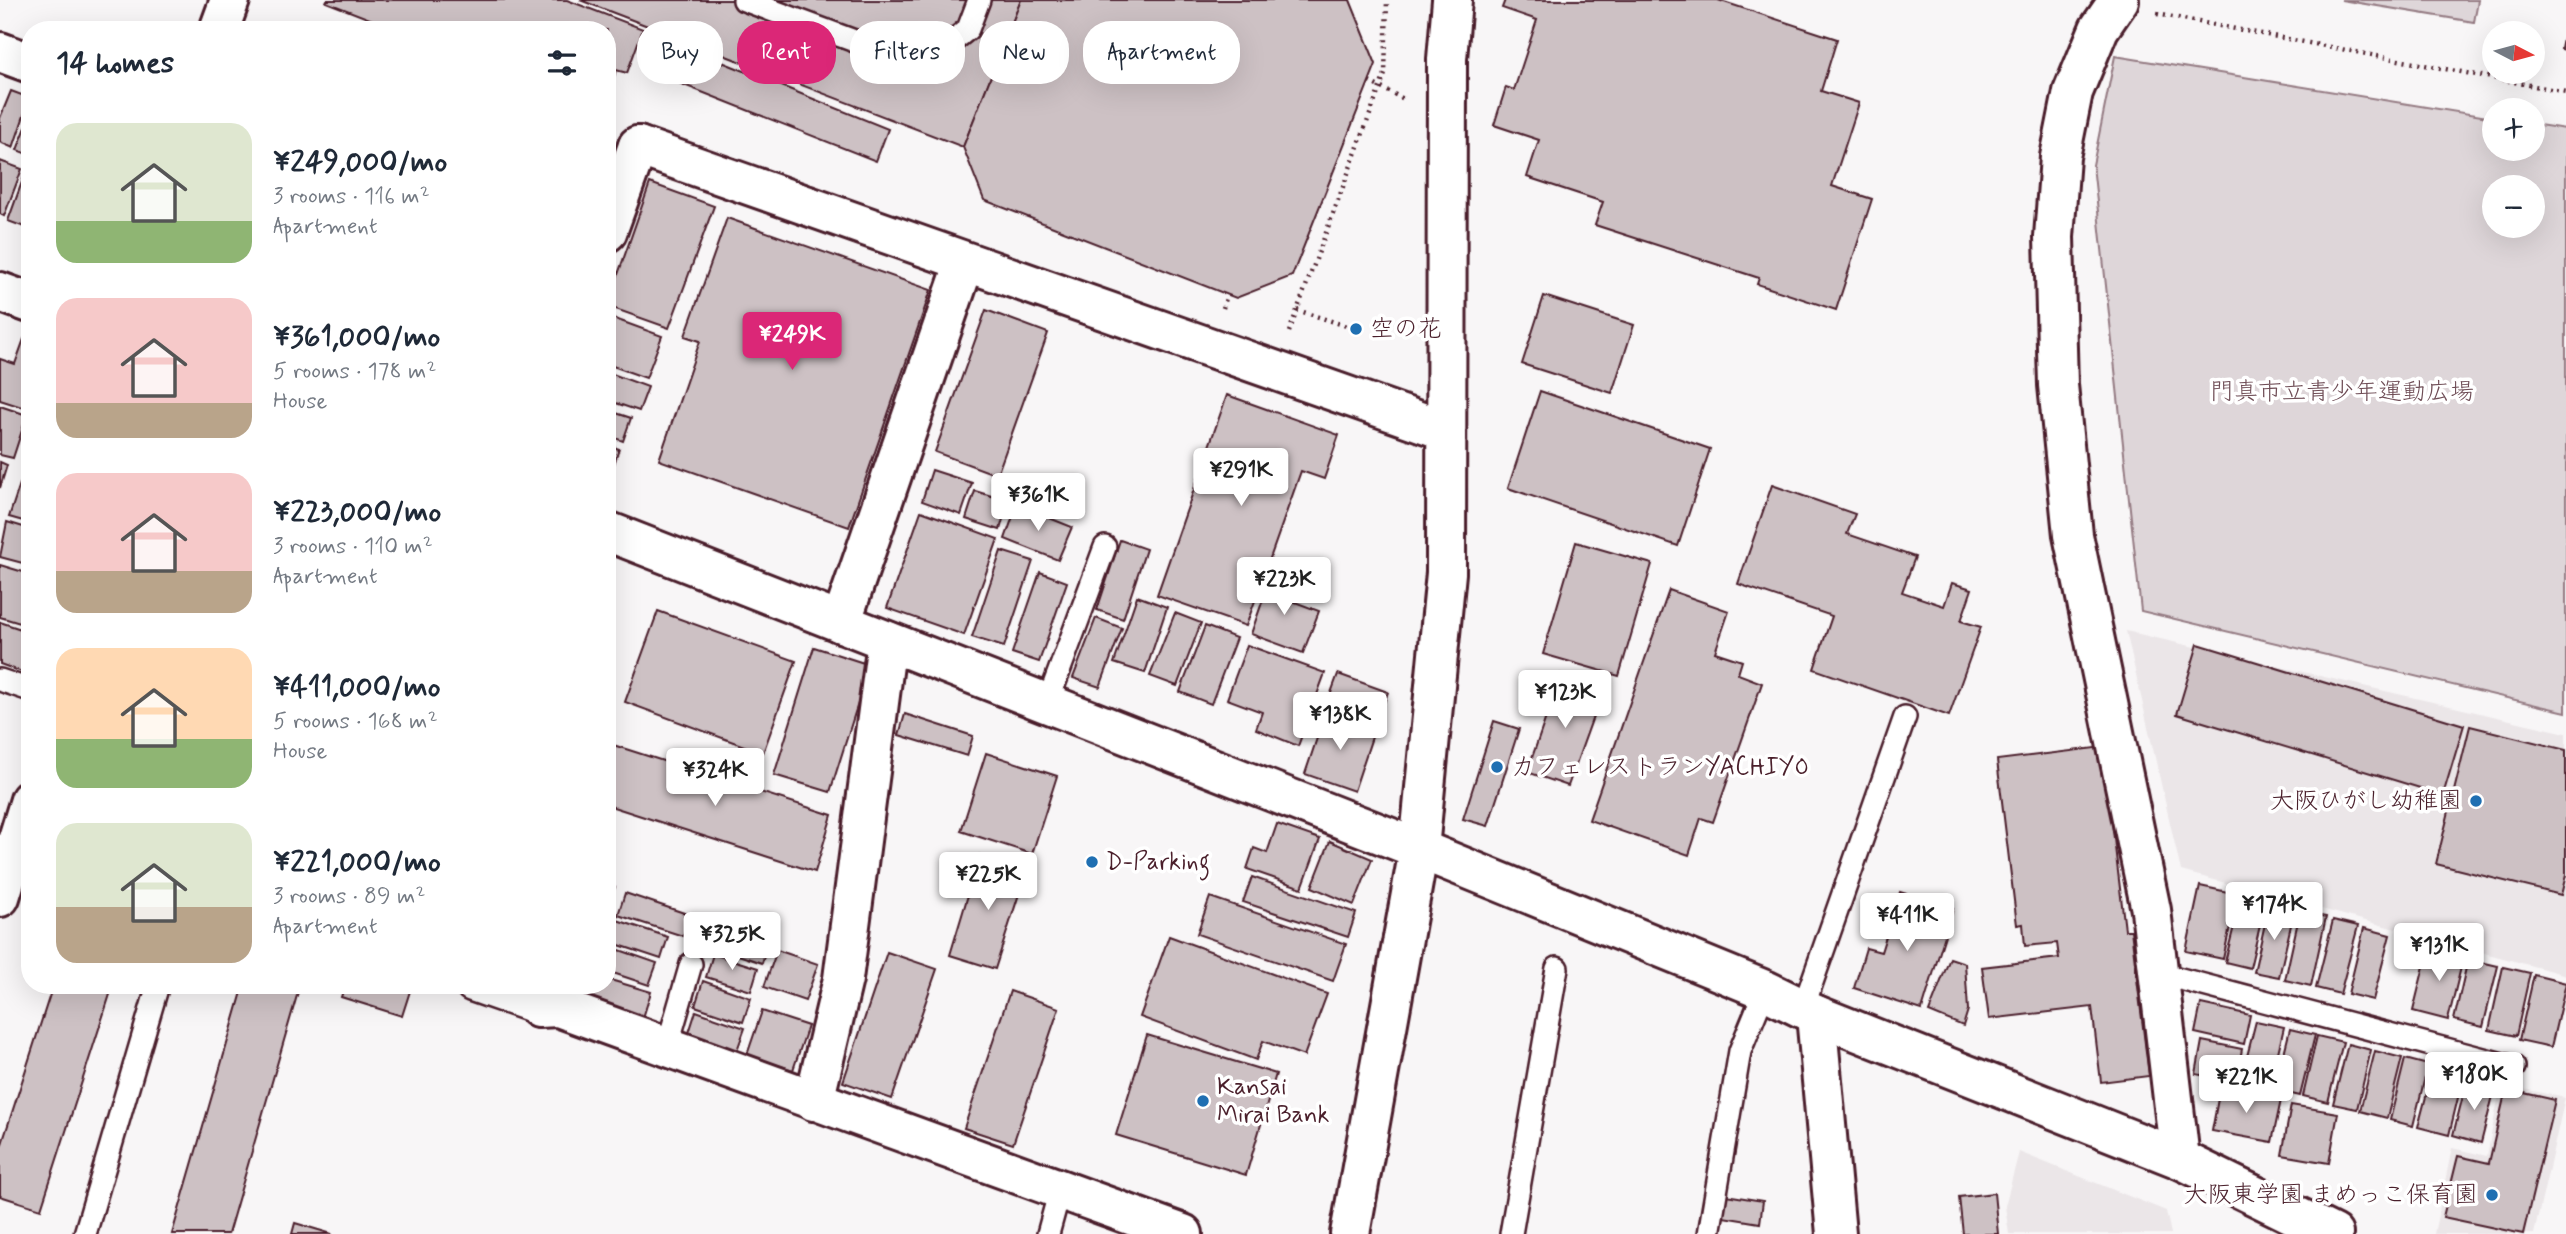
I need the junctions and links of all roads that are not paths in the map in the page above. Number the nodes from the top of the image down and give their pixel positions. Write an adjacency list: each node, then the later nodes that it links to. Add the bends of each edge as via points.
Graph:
1 (230, 0): 6 (street)
2 (744, 0): 3 (lane, via 922,66 968,29)
3 (979, 0)
4 (1452, 0): 13 (street, via 1447,59)
5 (2117, 3): 27 (street, via 2099,29 2073,92 2060,157 2054,237 2058,385 2073,535 2151,909)
6 (222, 21)
7 (0, 51): 8 (street)
8 (21, 59)
9 (616, 207): 10 (street, via 638,146)
10 (965, 262): 13 (street); 16 (street)
11 (0, 292): 12 (street)
12 (21, 300)
13 (1444, 430): 23 (street, via 1446,573)
14 (616, 535): 16 (street)
15 (1105, 547): 20 (lane)
16 (841, 623): 17 (street)
17 (887, 641): 20 (street); 35 (street, via 843,979)
18 (0, 680): 19 (lane)
19 (21, 687)
20 (1047, 704): 23 (street)
21 (1905, 717): 32 (lane)
22 (20, 824): 24 (street)
23 (1419, 849): 28 (street); 41 (street)
24 (0, 897)
25 (691, 964): 33 (lane)
26 (1557, 968): 42 (lane)
27 (2158, 973): 34 (lane); 36 (street)
28 (1765, 990): 32 (street); 43 (lane, via 1740,1051)
29 (155, 994): 38 (lane)
30 (497, 994): 31 (street)
31 (538, 1008): 33 (street, via 558,1007)
32 (1810, 1012): 36 (street); 44 (street)
33 (667, 1047): 35 (street)
34 (2514, 1067)
35 (814, 1101): 37 (street)
36 (2180, 1159): 45 (street)
37 (1060, 1190): 39 (lane); 40 (street)
38 (85, 1234)
39 (1048, 1234)
40 (1183, 1234)
41 (1350, 1234)
42 (1511, 1234)
43 (1709, 1234)
44 (1836, 1234)
45 (2333, 1234)

